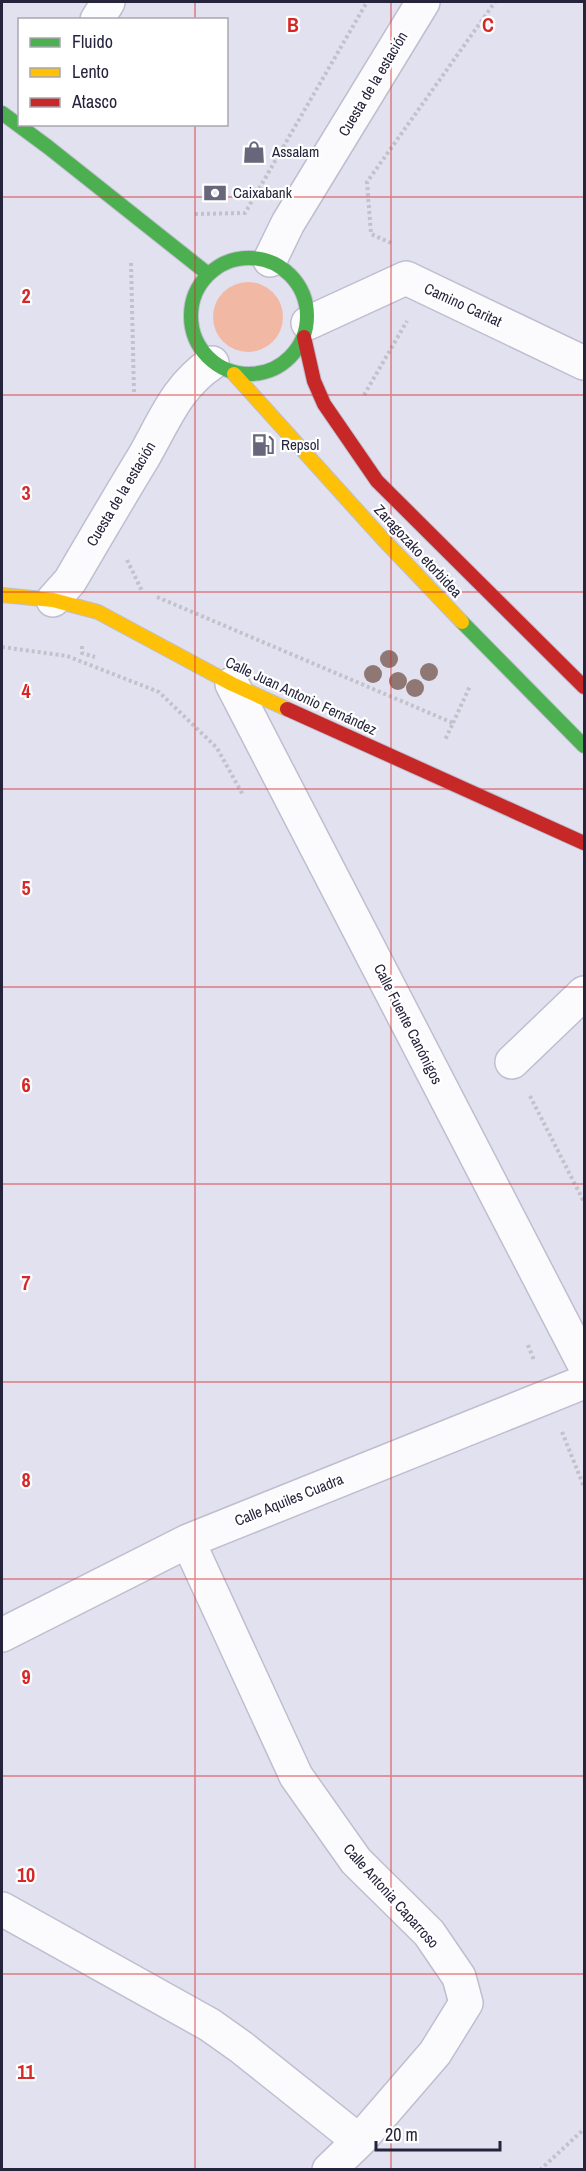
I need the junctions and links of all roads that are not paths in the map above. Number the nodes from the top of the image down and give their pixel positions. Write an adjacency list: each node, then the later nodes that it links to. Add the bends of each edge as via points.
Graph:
1 (108, 2): 3 (street)
2 (423, 2): 7 (street, Cuesta de la estación, via 288,223)
3 (98, 18)
4 (2, 113): 5 (main road)
5 (18, 122)
6 (32, 129): 8 (main road)
7 (270, 260): 8 (main road, via 230,261); 9 (main road, via 298,284 307,304)
8 (208, 274): 11 (main road, via 194,294 190,319 196,344)
9 (306, 330): 10 (street, Camino Caritat, via 406,278); 11 (main road, via 286,362 274,368 255,373); 15 (main road, Zaragozako etorbidea, via 314,381 324,404 377,481)
10 (585, 363)
11 (223, 368): 13 (street, Cuesta de la estación, via 195,375 177,397 70,581); 16 (main road, Zaragozako etorbidea, via 285,427 437,596)
12 (2, 595): 13 (main road, Calle Juan Antonio Fernández)
13 (53, 600): 14 (main road, Calle Juan Antonio Fernández, via 98,612)
14 (232, 684): 17 (main road, Calle Juan Antonio Fernández); 20 (street, Calle Fuente Canónigos)
15 (585, 687)
16 (585, 746)
17 (585, 843)
18 (585, 993): 19 (street)
19 (513, 1062)
20 (585, 1364)
21 (585, 1382): 22 (street, Calle Aquiles Cuadra)
22 (188, 1541): 23 (street, Calle Aquiles Cuadra); 25 (street, Calle Antonia Caparroso, via 296,1776 356,1862 429,1933 459,1977 466,2003 435,2054)
23 (2, 1635)
24 (2, 1909): 25 (street, via 210,2025)
25 (360, 2141): 26 (street, Calle Antonia Caparroso)
26 (329, 2169)

